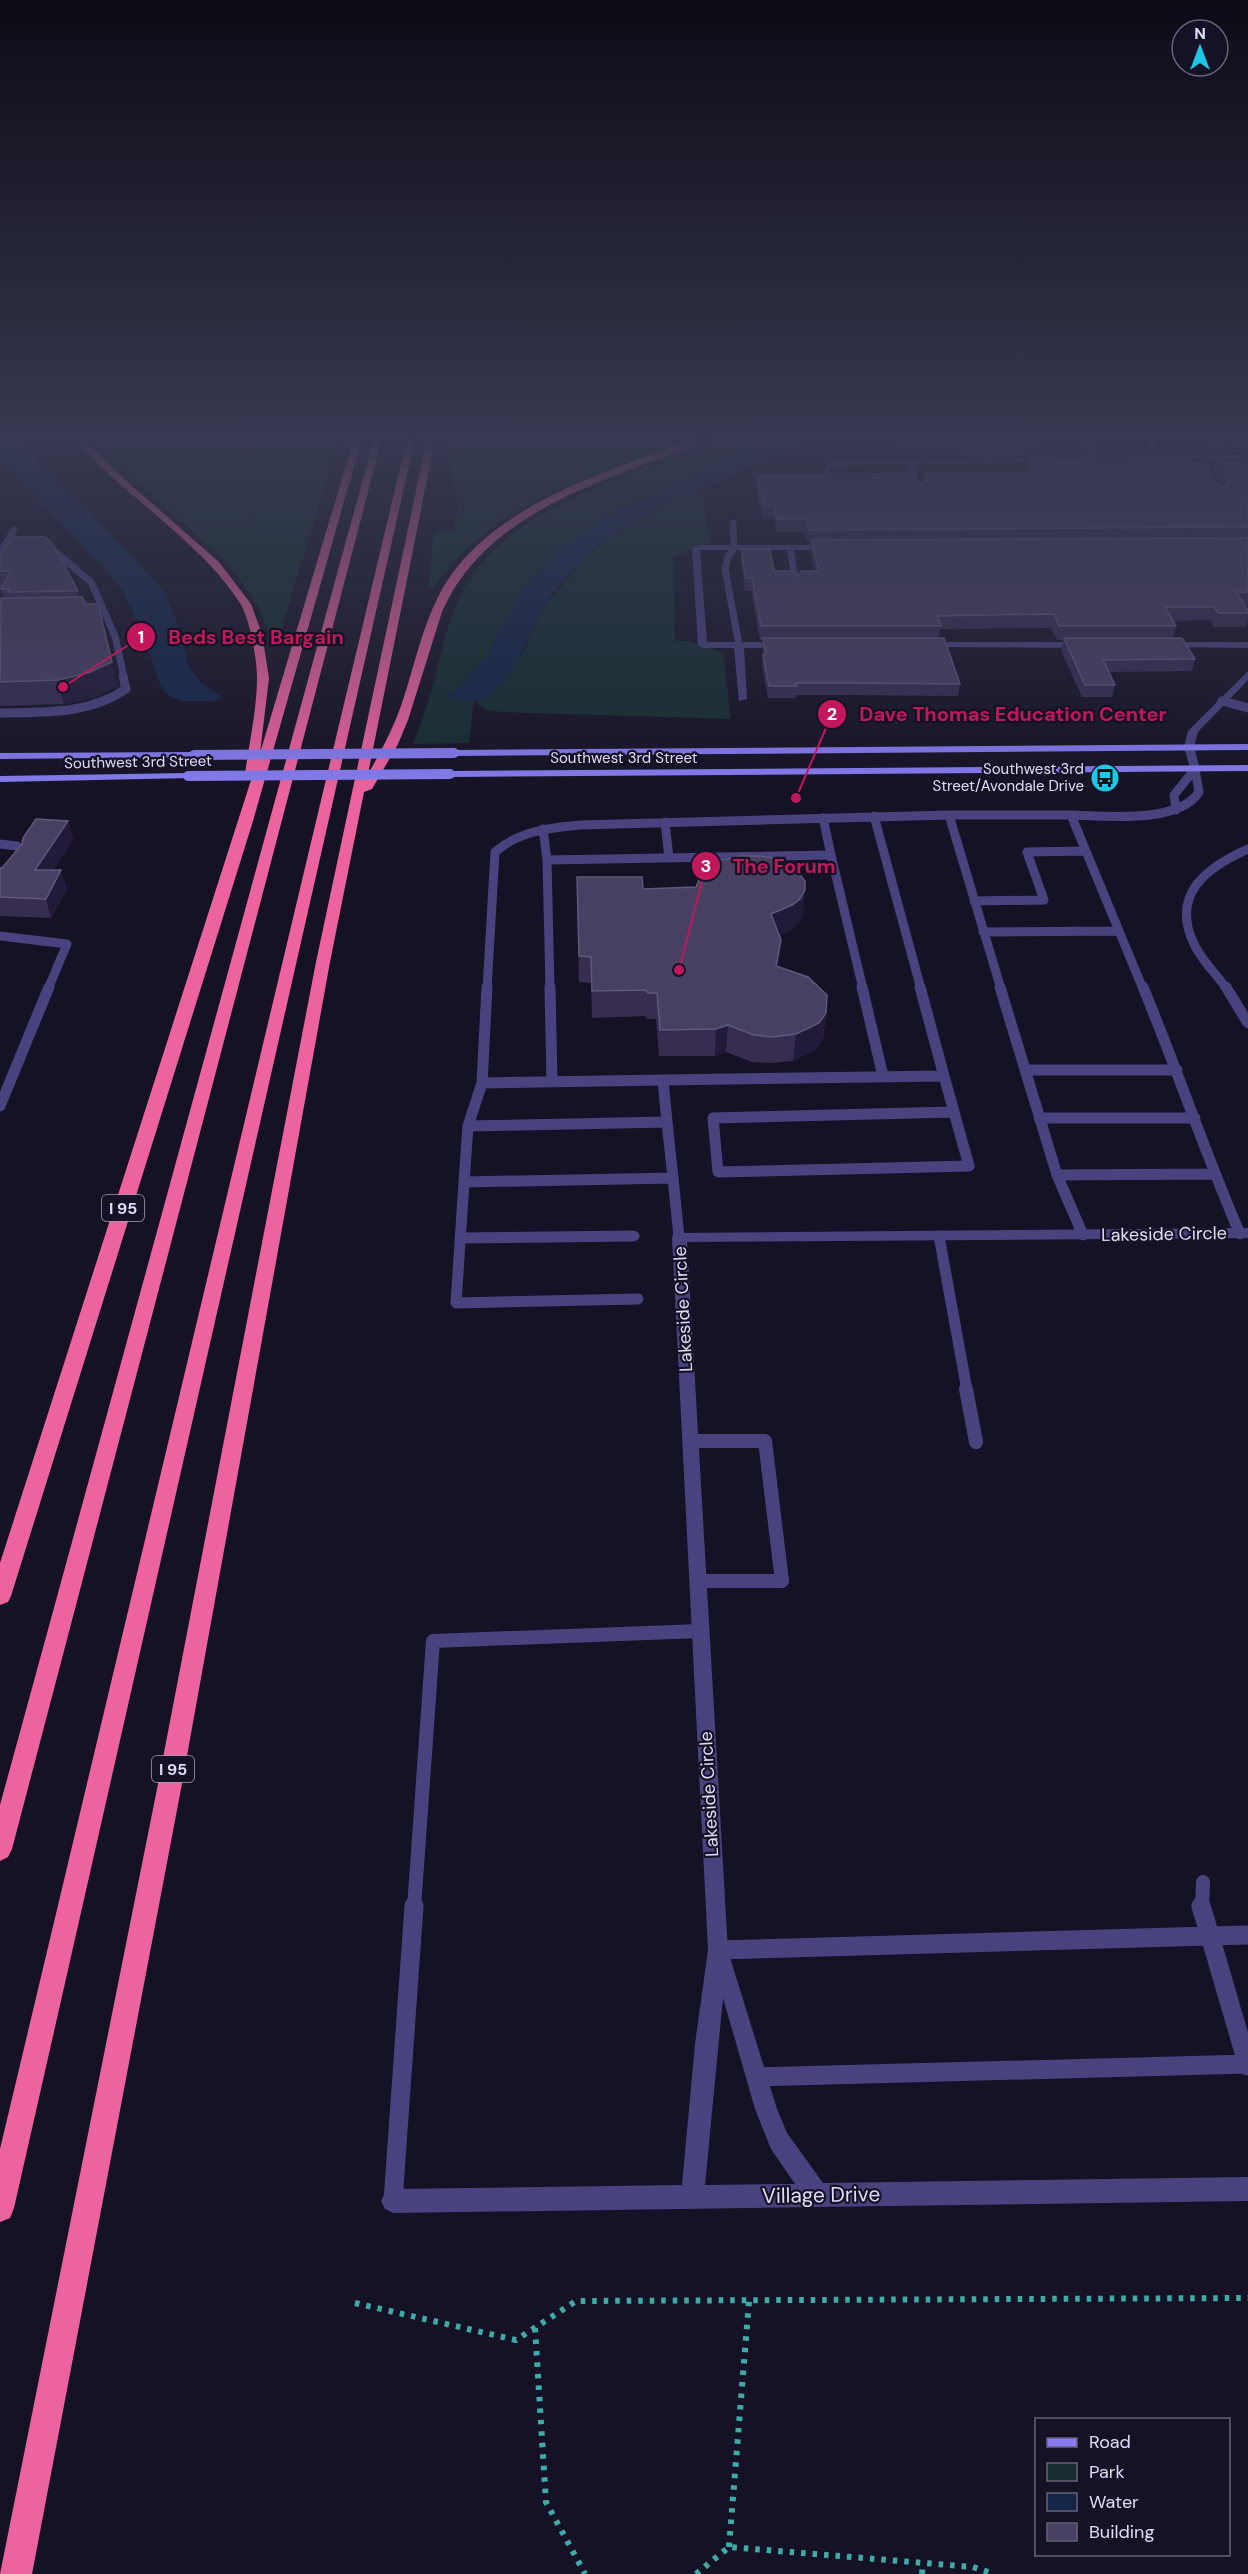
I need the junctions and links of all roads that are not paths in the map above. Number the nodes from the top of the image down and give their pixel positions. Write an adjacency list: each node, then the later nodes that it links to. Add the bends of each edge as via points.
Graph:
1 (59, 555): 13 (lane, via 91,582)
2 (205, 555): 37 (highway, via 240,594 259,644 263,678)
3 (324, 555): 37 (highway, I 95)
4 (347, 555): 81 (highway)
5 (384, 555): 92 (highway)
6 (407, 555): 31 (highway, I 95)
7 (474, 555): 31 (highway, via 444,594 395,737)
8 (697, 555): 14 (street, via 703,645)
9 (729, 555): 14 (lane, via 725,569)
10 (791, 555): 11 (lane)
11 (796, 583)
12 (93, 614): 13 (lane)
13 (105, 614): 24 (lane, via 116,636 126,689 92,708)
14 (739, 645): 15 (street); 21 (street)
15 (798, 645)
16 (916, 645): 17 (street)
17 (1094, 645)
18 (1153, 645): 19 (street)
19 (1248, 645)
20 (1248, 674): 22 (street)
21 (742, 699)
22 (1222, 701): 23 (lane); 25 (street, via 1193,732)
23 (1248, 708)
24 (0, 713)
25 (1189, 747): 26 (street, Southwest 3rd Street); 27 (street, Southwest 3rd Street, bridge); 29 (street)
26 (1248, 747)
27 (0, 756)
28 (1248, 768): 29 (street, Southwest 3rd Street)
29 (1195, 769): 30 (street, Southwest 3rd Street, bridge); 32 (lane, via 1174,795); 32 (lane, via 1200,791 1196,799)
30 (0, 779)
31 (355, 809): 93 (highway, I 95)
32 (1176, 810): 34 (lane, via 1131,816)
33 (948, 815): 34 (lane); 35 (lane); 47 (lane)
34 (1071, 815): 41 (lane)
35 (874, 816): 36 (lane); 55 (lane)
36 (823, 818): 38 (lane); 43 (lane)
37 (246, 821): 79 (highway, I 95)
38 (665, 822): 39 (lane); 44 (lane)
39 (543, 829): 45 (lane); 58 (lane, via 511,840 495,852)
40 (0, 844): 46 (lane, via 17,846 24,854 15,868)
41 (1085, 851): 47 (lane, via 1027,852 1044,900); 48 (lane)
42 (1245, 851): 51 (lane, via 1194,884 1186,911 1197,949 1234,994)
43 (831, 855): 44 (lane); 54 (lane)
44 (669, 858): 45 (lane)
45 (548, 860): 57 (lane)
46 (0, 873)
47 (974, 901): 49 (lane)
48 (1119, 931): 49 (lane); 53 (lane)
49 (983, 932): 52 (lane)
50 (0, 936): 59 (lane, via 67,944)
51 (1248, 1023)
52 (1025, 1070): 53 (lane); 61 (lane)
53 (1177, 1070): 62 (lane)
54 (883, 1076): 55 (lane); 56 (lane)
55 (944, 1076): 60 (lane)
56 (663, 1080): 57 (lane); 63 (lane)
57 (552, 1082): 58 (lane)
58 (482, 1083): 64 (lane)
59 (0, 1106)
60 (954, 1112): 60 (lane, via 969,1166 718,1172 713,1118)
61 (1039, 1118): 62 (lane); 66 (lane)
62 (1195, 1118): 65 (lane)
63 (667, 1122): 64 (lane); 67 (lane)
64 (468, 1126): 68 (lane)
65 (1214, 1174): 66 (lane); 69 (lane)
66 (1058, 1175): 70 (lane)
67 (673, 1178): 68 (lane); 73 (lane)
68 (464, 1182): 74 (lane)
69 (1244, 1234): 70 (street, Lakeside Circle)
70 (1083, 1235): 72 (street, Lakeside Circle)
71 (634, 1236): 74 (lane)
72 (939, 1236): 73 (street, Lakeside Circle); 77 (lane)
73 (679, 1237): 76 (street, Lakeside Circle)
74 (460, 1238): 75 (lane, via 456,1303)
75 (638, 1299)
76 (690, 1441): 78 (street, Lakeside Circle); 78 (lane, via 765,1441 782,1581)
77 (976, 1442)
78 (698, 1581): 80 (street, Lakeside Circle)
79 (0, 1596)
80 (700, 1631): 85 (street, Lakeside Circle); 91 (lane, via 433,1641)
81 (0, 1849)
82 (1203, 1882): 84 (lane, via 1200,1905)
83 (1248, 1935): 84 (lane)
84 (1210, 1936): 85 (lane); 86 (lane)
85 (718, 1950): 87 (street, Lakeside Circle); 90 (street, Lakeside Circle)
86 (1248, 2065): 87 (lane)
87 (757, 2077): 89 (street, Lakeside Circle, via 779,2141)
88 (1248, 2189): 89 (street, Village Drive)
89 (817, 2195): 90 (street, Village Drive)
90 (692, 2197): 91 (street, Village Drive)
91 (393, 2201)
92 (0, 2208)
93 (16, 2574)

